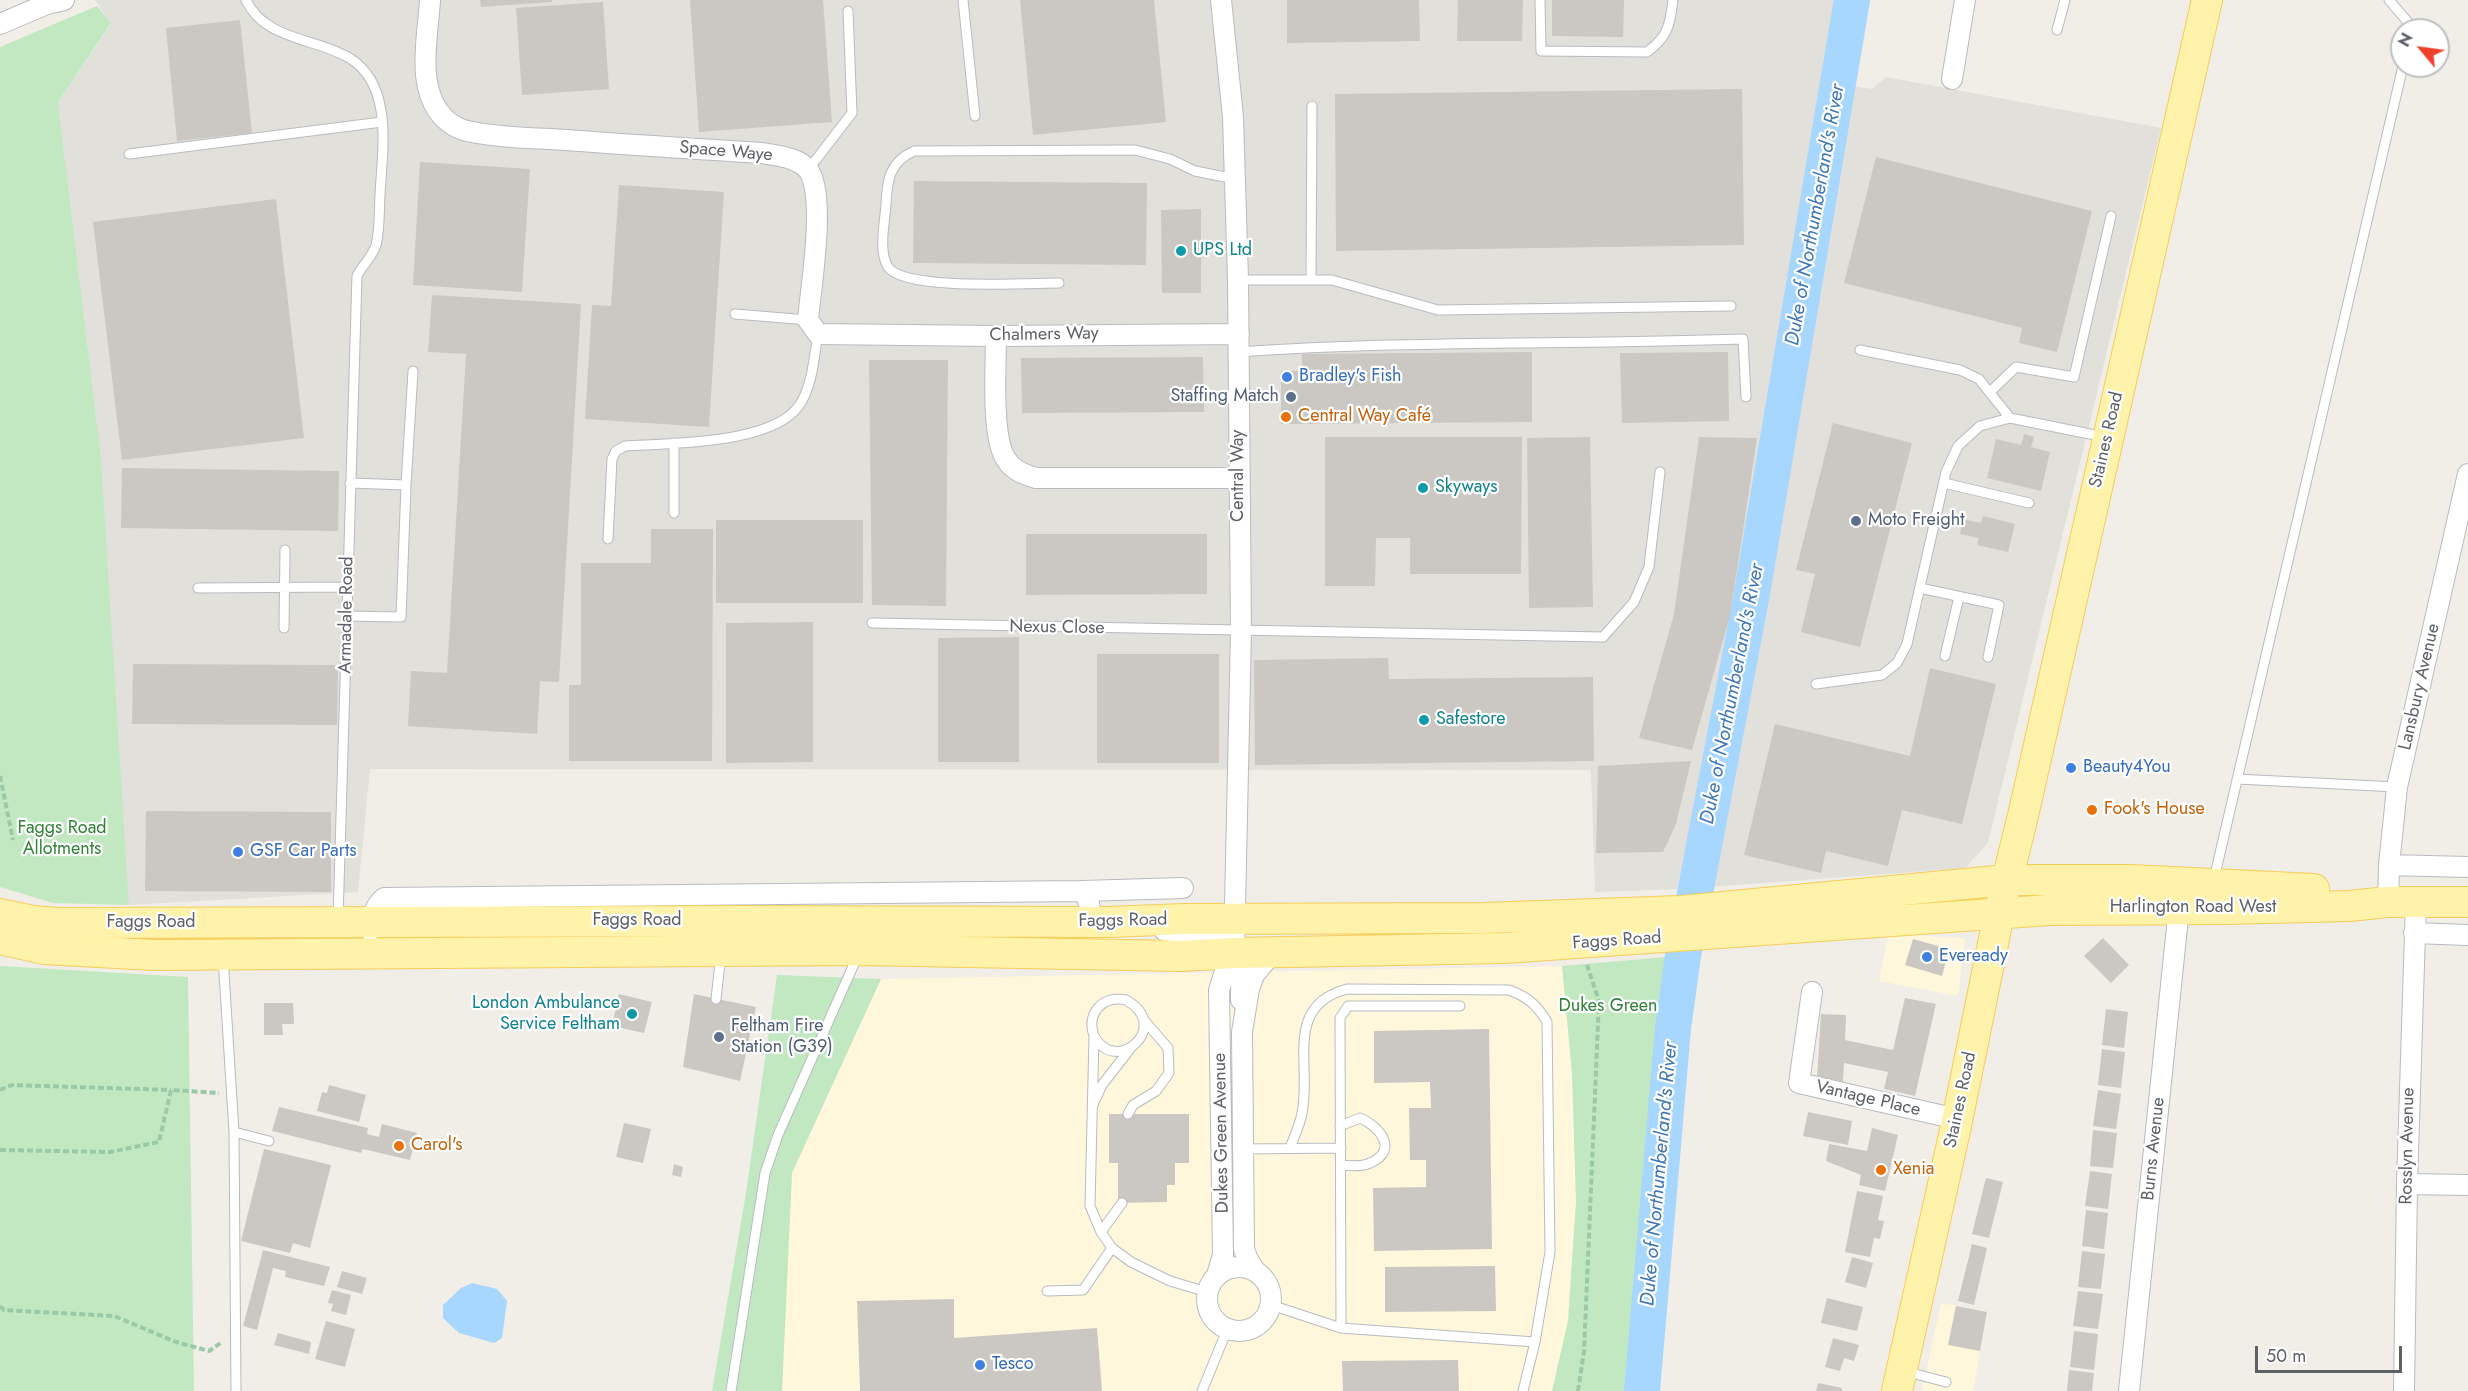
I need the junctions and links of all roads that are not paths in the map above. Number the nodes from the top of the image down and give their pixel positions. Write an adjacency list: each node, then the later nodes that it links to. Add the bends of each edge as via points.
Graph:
1 (64, 0): 14 (street)
2 (246, 0): 20 (lane, via 255,14 280,32 352,60 372,80)
3 (430, 0): 22 (street, Space Waye, via 428,90 443,118 453,125 467,131 762,153 795,160)
4 (963, 0): 19 (lane)
5 (1221, 0): 23 (street, Central Way)
6 (1540, 0): 7 (lane, via 1541,51 1635,52 1647,52 1660,43 1668,30)
7 (1673, 0)
8 (1965, 0): 17 (street)
9 (2065, 0): 15 (lane)
10 (2207, 0): 38 (main road, Staines Road)
11 (2389, 0): 13 (lane)
12 (848, 11): 22 (lane, via 852,113)
13 (2404, 18)
14 (0, 24)
15 (2057, 30)
16 (2400, 78): 62 (lane)
17 (1952, 79)
18 (1312, 106): 26 (lane)
19 (975, 116)
20 (382, 122): 21 (lane); 43 (lane, Armadale Road, via 376,246 357,276)
21 (129, 154)
22 (808, 171): 30 (street, via 818,206)
23 (1235, 179): 25 (street, Central Way); 27 (lane, via 1195,171 1136,150 914,152 901,157 891,170 883,249 894,274 938,283)
24 (2111, 216): 35 (lane, via 2074,377 2016,367)
25 (1238, 280): 26 (lane); 32 (street, Central Way)
26 (1311, 280): 28 (lane, via 1332,280 1438,310)
27 (1059, 283)
28 (1731, 306)
29 (735, 314): 30 (lane)
30 (813, 327): 31 (street, Chalmers Way, via 849,336); 39 (lane, via 809,384 802,402 789,417 722,440)
31 (996, 336): 32 (street, Chalmers Way); 42 (street, via 997,436 1005,459 1017,471 1036,478)
32 (1239, 343): 36 (lane, via 1332,346 1743,339); 42 (street, Central Way)
33 (1860, 350): 35 (lane, via 1960,370 1979,379)
34 (413, 371): 45 (lane)
35 (1990, 392): 37 (lane)
36 (1746, 397)
37 (2010, 418): 38 (lane); 44 (lane, via 1980,426 1958,446)
38 (2107, 437): 66 (main road, Staines Road)
39 (674, 443): 47 (lane); 48 (lane, via 626,446 616,451 612,459)
40 (1660, 472): 58 (lane, Nexus Close, via 1648,567 1634,602 1603,637)
41 (2468, 474): 63 (street, Lansbury Avenue)
42 (1239, 478): 58 (street, Central Way)
43 (350, 483): 45 (lane); 50 (lane, Armadale Road)
44 (1944, 483): 46 (lane); 53 (lane)
45 (406, 485): 55 (lane, via 401,617)
46 (2029, 503)
47 (674, 513)
48 (608, 538)
49 (285, 550): 52 (lane)
50 (348, 587): 52 (lane); 55 (lane, Armadale Road)
51 (198, 588): 52 (lane)
52 (284, 588): 57 (lane)
53 (1920, 588): 54 (lane); 61 (lane, via 1907,645 1897,663 1882,675)
54 (1959, 597): 59 (lane); 60 (lane, via 1999,606)
55 (347, 616): 82 (lane, Armadale Road)
56 (872, 623): 58 (lane, Nexus Close)
57 (284, 628)
58 (1241, 632): 80 (street, Central Way)
59 (1946, 656)
60 (1988, 657)
61 (1816, 684)
62 (2237, 779): 63 (lane); 67 (lane)
63 (2397, 787): 64 (street, Lansbury Avenue)
64 (2389, 865): 65 (street); 70 (street, Lansbury Avenue)
65 (2468, 867)
66 (2007, 880): 67 (main road, Harlington Road West); 74 (main road, Staines Road); 78 (main road, Faggs Road, via 1681,911)
67 (2213, 883): 70 (main road, Harlington Road West, via 2348,891)
68 (1183, 888): 69 (street)
69 (1082, 891): 75 (street, via 384,898 377,904); 76 (street)
70 (2402, 902): 71 (main road, Harlington Road West); 72 (main road, Harlington Road West); 77 (street, Rosslyn Avenue)
71 (2468, 902)
72 (2179, 908): 74 (main road, Harlington Road West, via 2057,909); 127 (street, Burns Avenue)
73 (0, 914): 82 (main road, Faggs Road, via 58,923)
74 (1999, 914): 78 (main road, Faggs Road, via 1772,928); 100 (main road, Staines Road)
75 (370, 922): 79 (main road, Faggs Road); 82 (main road, Faggs Road); 87 (street)
76 (1099, 922): 79 (main road, Faggs Road); 80 (main road, Faggs Road)
77 (2415, 933): 81 (street); 108 (street, Rosslyn Avenue)
78 (1582, 934): 80 (main road, Faggs Road, via 1275,918); 85 (main road, Faggs Road, via 1505,948)
79 (732, 935): 84 (main road, Faggs Road); 87 (main road, Faggs Road); 92 (lane)
80 (1239, 935): 85 (main road, via 1316,939); 86 (main road, Faggs Road); 89 (main road, Faggs Road); 90 (street); 95 (street, Dukes Green Avenue)
81 (2468, 935)
82 (339, 938): 87 (main road, Faggs Road); 88 (main road, Faggs Road)
83 (0, 939): 88 (main road, Faggs Road, via 86,953)
84 (860, 950): 89 (main road, Faggs Road); 124 (lane, via 765,1173)
85 (1386, 950): 86 (main road, Faggs Road)
86 (1273, 952): 95 (street, Dukes Green Avenue, via 1254,975)
87 (370, 954)
88 (223, 955): 102 (lane)
89 (1181, 956): 90 (street, Faggs Road, via 1202,966 1214,977)
90 (1219, 990): 114 (street, Dukes Green Avenue, via 1223,1255)
91 (1812, 992): 100 (street, Vantage Place, via 1799,1083)
92 (716, 999)
93 (1460, 1006): 101 (lane, via 1348,1006 1340,1018)
94 (1143, 1018): 96 (lane, via 1137,1007 1126,1000 1106,1001 1093,1015); 97 (lane, via 1142,1035); 99 (lane, via 1168,1048 1169,1073 1156,1091 1132,1105)
95 (1242, 1032): 106 (street, Dukes Green Avenue)
96 (1094, 1036): 97 (lane, via 1111,1051); 98 (lane)
97 (1131, 1048): 98 (lane, via 1102,1084)
98 (1091, 1110): 111 (lane, via 1090,1206)
99 (1128, 1114)
100 (1957, 1119): 121 (main road, Staines Road)
101 (1341, 1126): 105 (lane); 107 (lane, via 1360,1118 1382,1133 1385,1144 1380,1156 1370,1163)
102 (234, 1132): 103 (lane); 123 (lane)
103 (269, 1141)
104 (1290, 1148): 105 (lane); 106 (lane); 120 (lane, via 1303,1112 1307,1020 1316,1005 1333,993 1347,989 1509,990 1526,996 1547,1022 1550,1252)
105 (1341, 1148): 107 (lane)
106 (1242, 1149): 113 (street, Dukes Green Avenue, via 1244,1249)
107 (1341, 1165): 118 (lane)
108 (2407, 1184): 109 (street); 128 (street, Rosslyn Avenue)
109 (2468, 1185)
110 (1122, 1203): 111 (lane)
111 (1101, 1233): 112 (lane)
112 (1112, 1248): 115 (lane, via 1083,1290); 116 (lane, via 1170,1281)
113 (1256, 1272): 114 (street, via 1239,1267); 117 (street, via 1269,1286)
114 (1217, 1275): 116 (street)
115 (1047, 1291)
116 (1207, 1292): 119 (street, via 1212,1319)
117 (1271, 1305): 118 (lane); 119 (street, via 1267,1316 1250,1330)
118 (1341, 1328): 120 (lane)
119 (1227, 1330): 125 (lane)
120 (1535, 1342): 126 (lane)
121 (1900, 1381): 122 (lane)
122 (1946, 1382)
123 (236, 1391)
124 (732, 1391)
125 (1202, 1391)
126 (1523, 1391)
127 (2129, 1391)
128 (2404, 1391)

